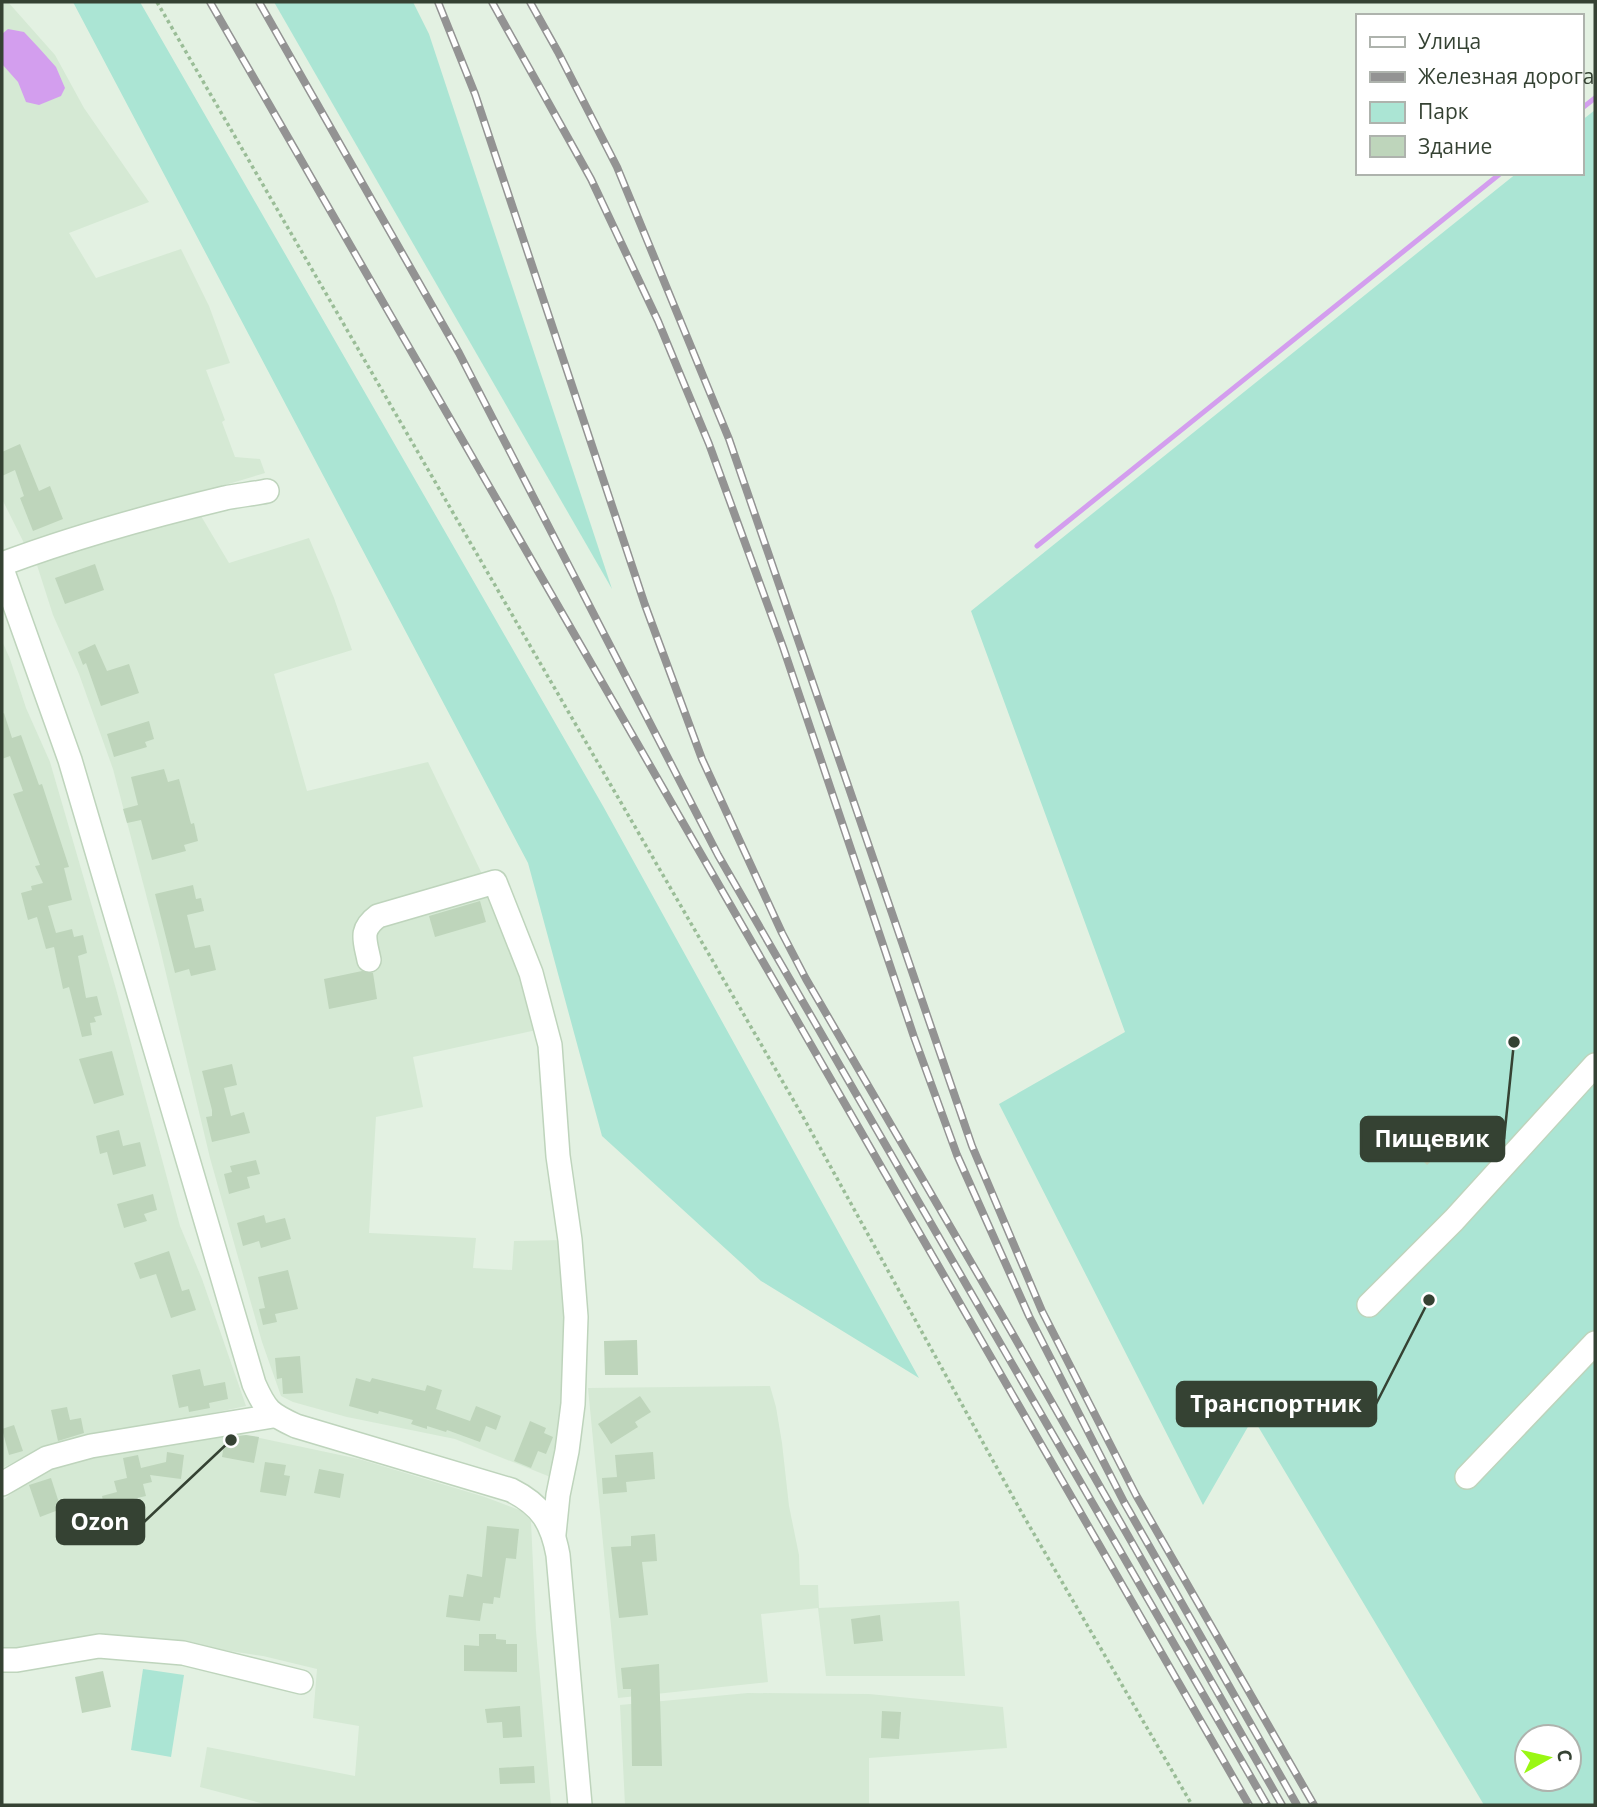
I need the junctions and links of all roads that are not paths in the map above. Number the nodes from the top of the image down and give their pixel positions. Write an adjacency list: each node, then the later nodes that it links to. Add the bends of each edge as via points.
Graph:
1 (267, 491): 2 (street, via 42,549)
2 (2, 566): 7 (street, via 70,760 254,1384)
3 (369, 960): 10 (street, via 367,924 378,916 495,881 531,973 550,1045 576,1317 573,1404)
4 (1595, 1065): 5 (street)
5 (1369, 1306)
6 (1595, 1343): 8 (street)
7 (273, 1416): 9 (street, via 91,1446 47,1458); 10 (street, via 511,1489 542,1512)
8 (1467, 1477)
9 (2, 1484)
10 (554, 1534): 13 (street)
11 (2, 1660): 12 (street, via 99,1646 183,1653)
12 (301, 1682)
13 (580, 1805)

